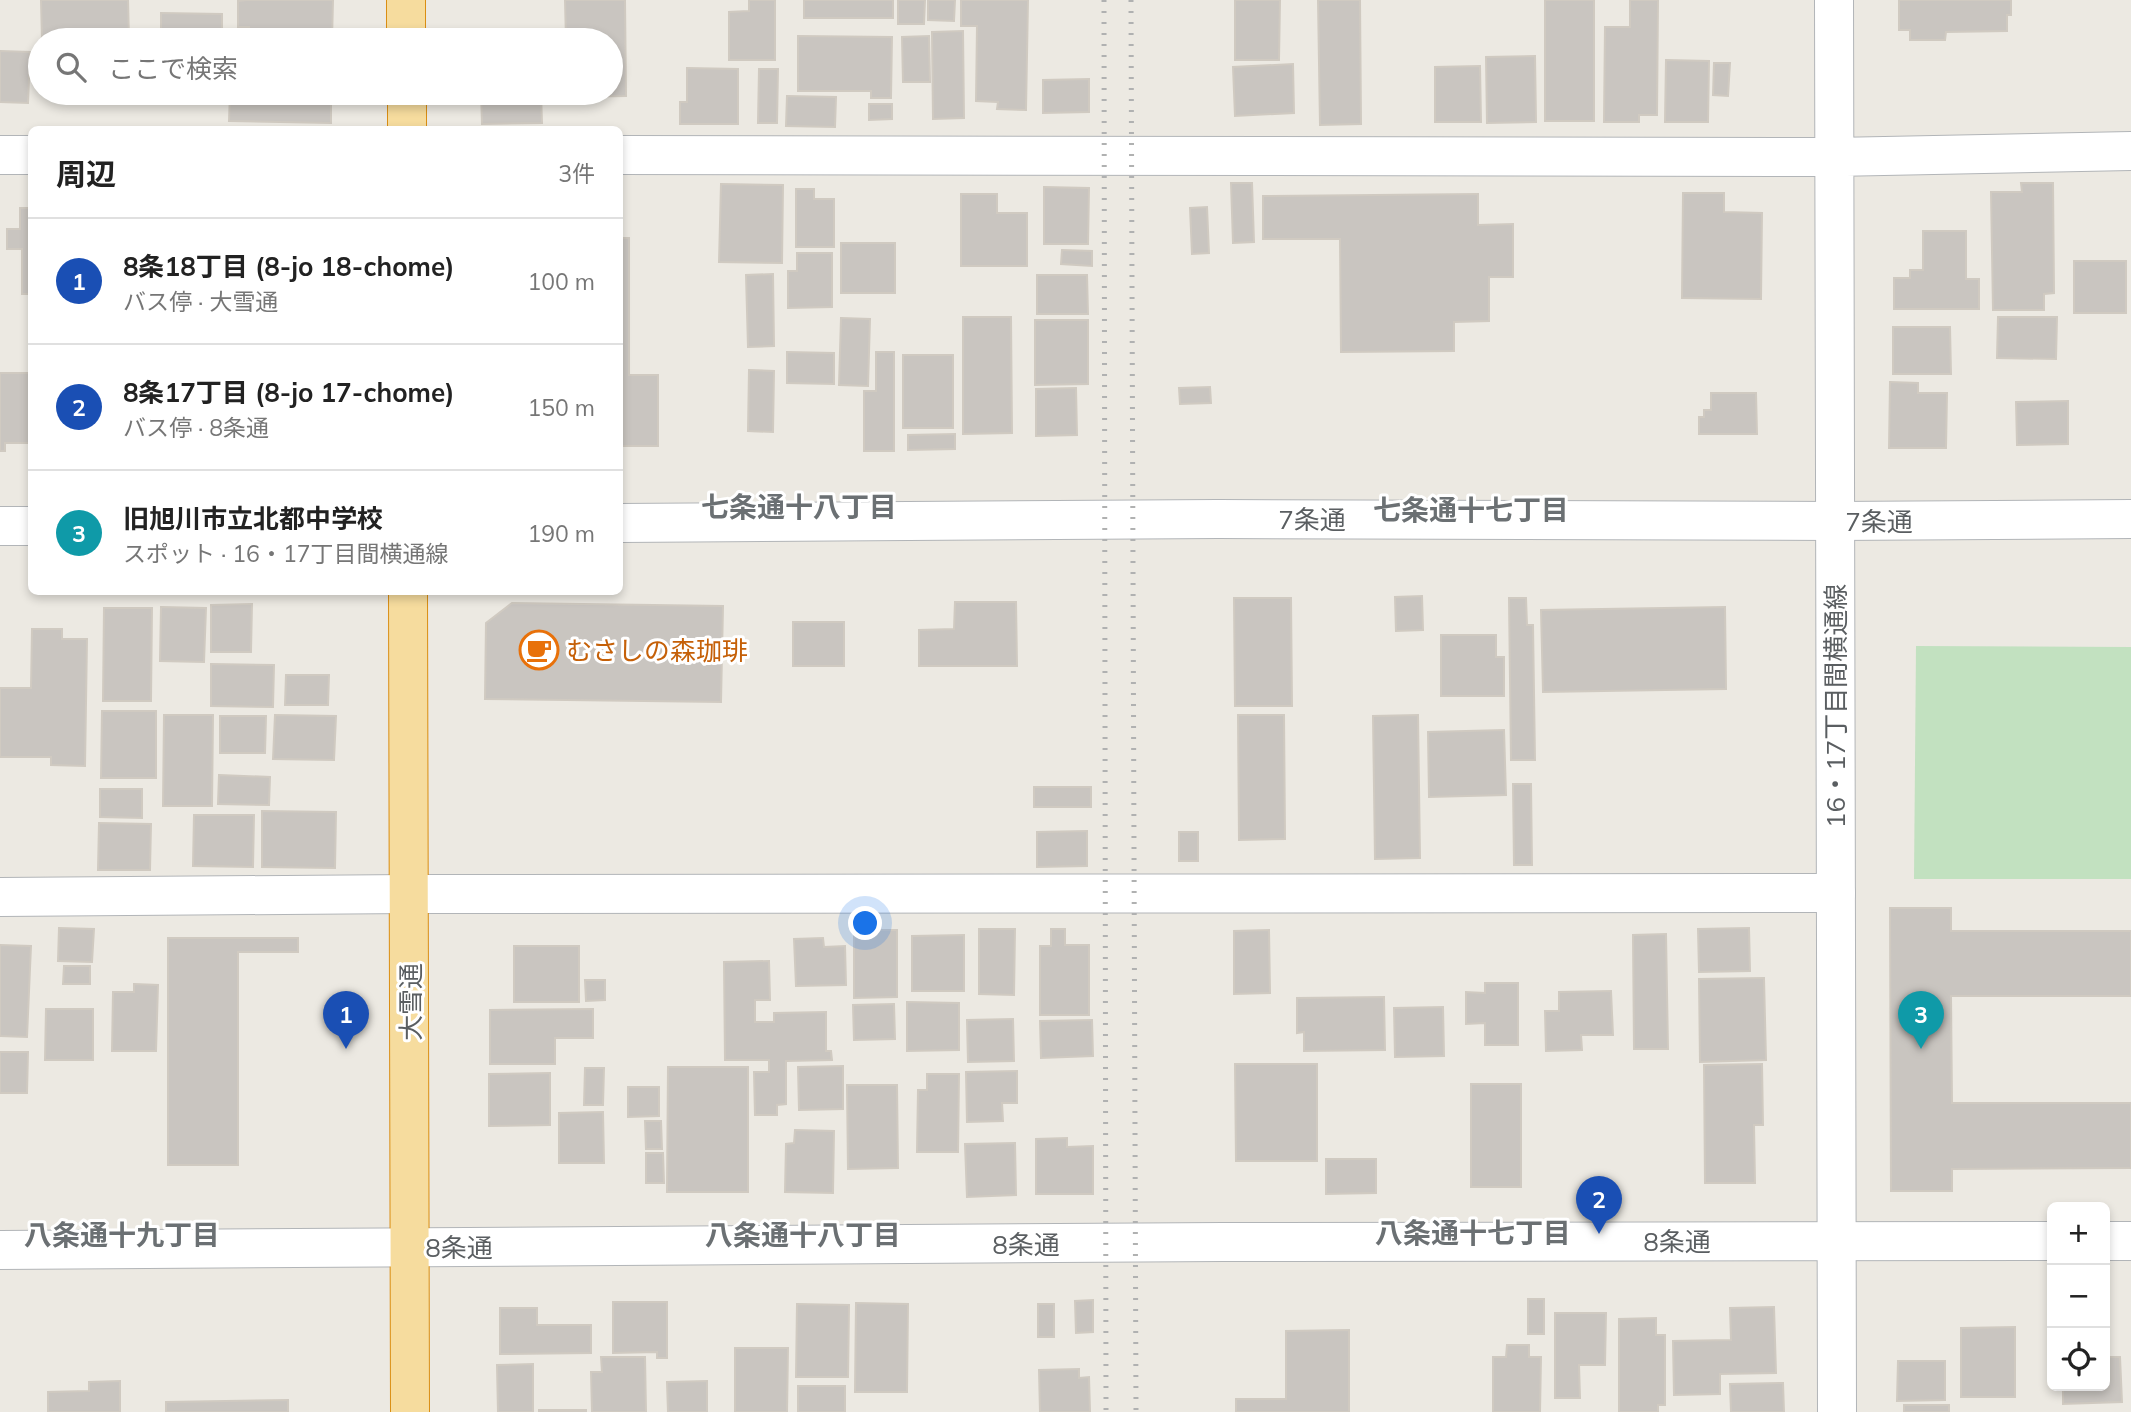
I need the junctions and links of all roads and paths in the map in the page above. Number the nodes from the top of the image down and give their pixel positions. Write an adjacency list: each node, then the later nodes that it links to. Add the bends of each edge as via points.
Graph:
1 (406, 0): 3 (highway)
2 (1834, 0): 10 (street, 16・17丁目間横通線)
3 (407, 28)
4 (407, 105): 5 (highway)
5 (407, 126)
6 (2131, 151): 10 (street)
7 (0, 155): 8 (street)
8 (28, 155)
9 (623, 155): 10 (street)
10 (1834, 157): 12 (street, 16・17丁目間横通線)
11 (2131, 519): 12 (street, 7条通)
12 (1835, 521): 13 (street, 7条通); 17 (street, 16・17丁目間横通線)
13 (623, 523)
14 (0, 526): 15 (street)
15 (28, 526)
16 (408, 595): 18 (highway, 大雪通)
17 (1836, 893): 18 (street); 20 (street, 16・17丁目間横通線)
18 (409, 894): 19 (street); 24 (highway, 大雪通)
19 (0, 897)
20 (1838, 1240): 21 (street, 8条通); 24 (street, 8条通); 27 (street, 16・17丁目間横通線)
21 (2047, 1241)
22 (2110, 1241): 23 (street)
23 (2131, 1241)
24 (410, 1247): 25 (street, 8条通); 26 (highway, 大雪通)
25 (0, 1250)
26 (410, 1412)
27 (1838, 1412)

